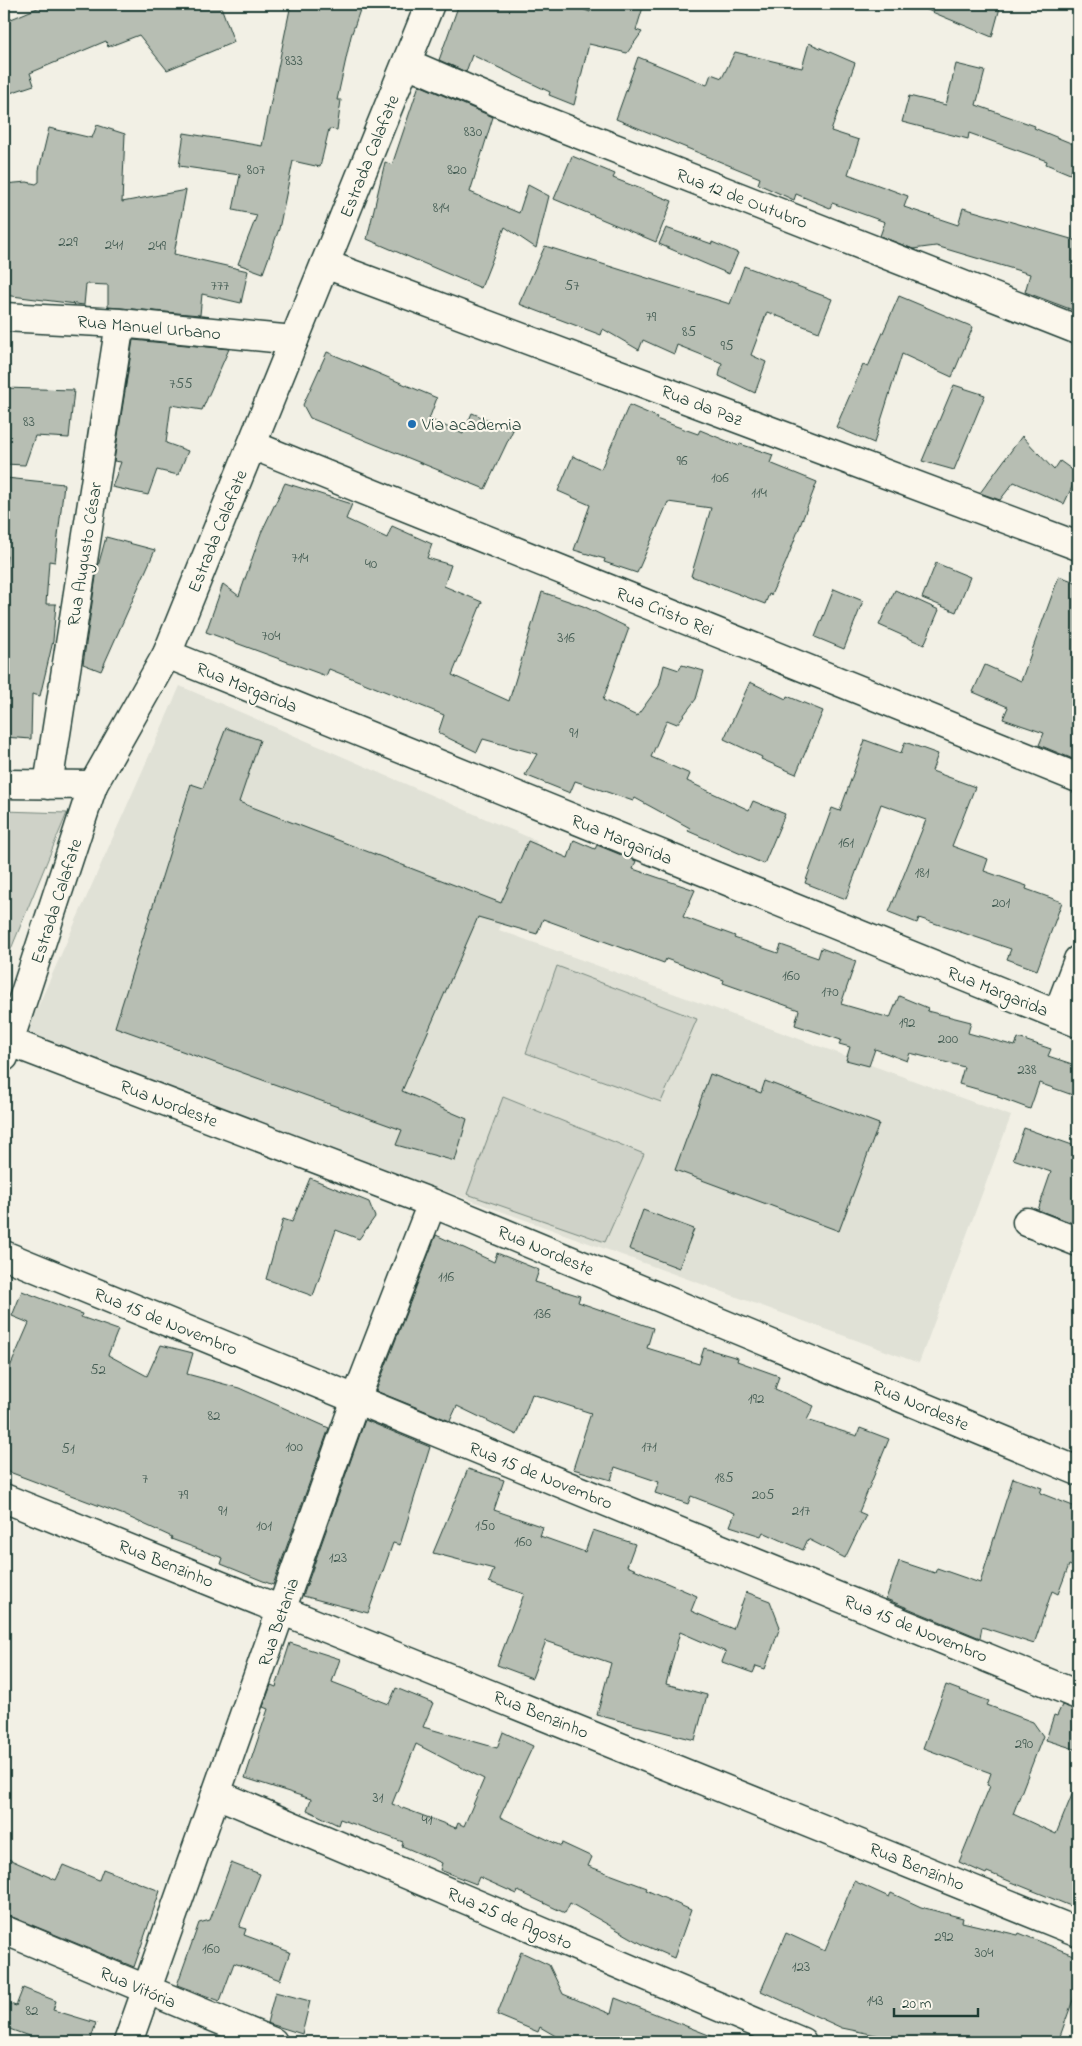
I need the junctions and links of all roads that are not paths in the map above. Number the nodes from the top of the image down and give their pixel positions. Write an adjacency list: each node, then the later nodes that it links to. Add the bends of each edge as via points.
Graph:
1 (430, 4): 2 (street, Estrada Calafate)
2 (407, 62): 3 (street, Estrada Calafate); 6 (street, Rua 12 de Outubro, via 502,104)
3 (325, 264): 7 (street, Estrada Calafate); 9 (street, Rua da Paz)
4 (4, 317): 5 (street, Rua Manuel Urbano)
5 (120, 323): 7 (street, Rua Manuel Urbano); 13 (street, Rua Augusto César)
6 (1078, 330)
7 (294, 340): 8 (street, Estrada Calafate)
8 (252, 445): 10 (street, Estrada Calafate); 11 (street, Rua Cristo Rei)
9 (1078, 546)
10 (167, 654): 14 (street, Estrada Calafate); 16 (street, Rua Margarida)
11 (1078, 778)
12 (4, 784): 13 (street)
13 (48, 785): 14 (street)
14 (93, 785): 17 (street, Estrada Calafate)
15 (1078, 960): 16 (street)
16 (1067, 1019)
17 (7, 1049): 18 (street, Rua Nordeste)
18 (432, 1203): 22 (street, Rua Betania); 23 (street, Rua Nordeste)
19 (1027, 1222): 20 (street)
20 (1078, 1242)
21 (4, 1255): 22 (street, Rua 15 de Novembro)
22 (356, 1399): 25 (street, Rua Betania); 26 (street, Rua 15 de Novembro)
23 (1078, 1470)
24 (4, 1498): 25 (street, Rua Benzinho)
25 (283, 1610): 27 (street, Rua Betania); 29 (street, Rua Benzinho)
26 (1078, 1695)
27 (217, 1794): 30 (street, Rua Betania); 33 (street, Rua 25 de Agosto)
28 (4, 1930): 30 (street, Rua Vitória)
29 (1078, 1932)
30 (146, 1990): 31 (street, Rua Betania); 32 (street, Rua Vitória)
31 (128, 2042)
32 (273, 2042)
33 (802, 2042)

